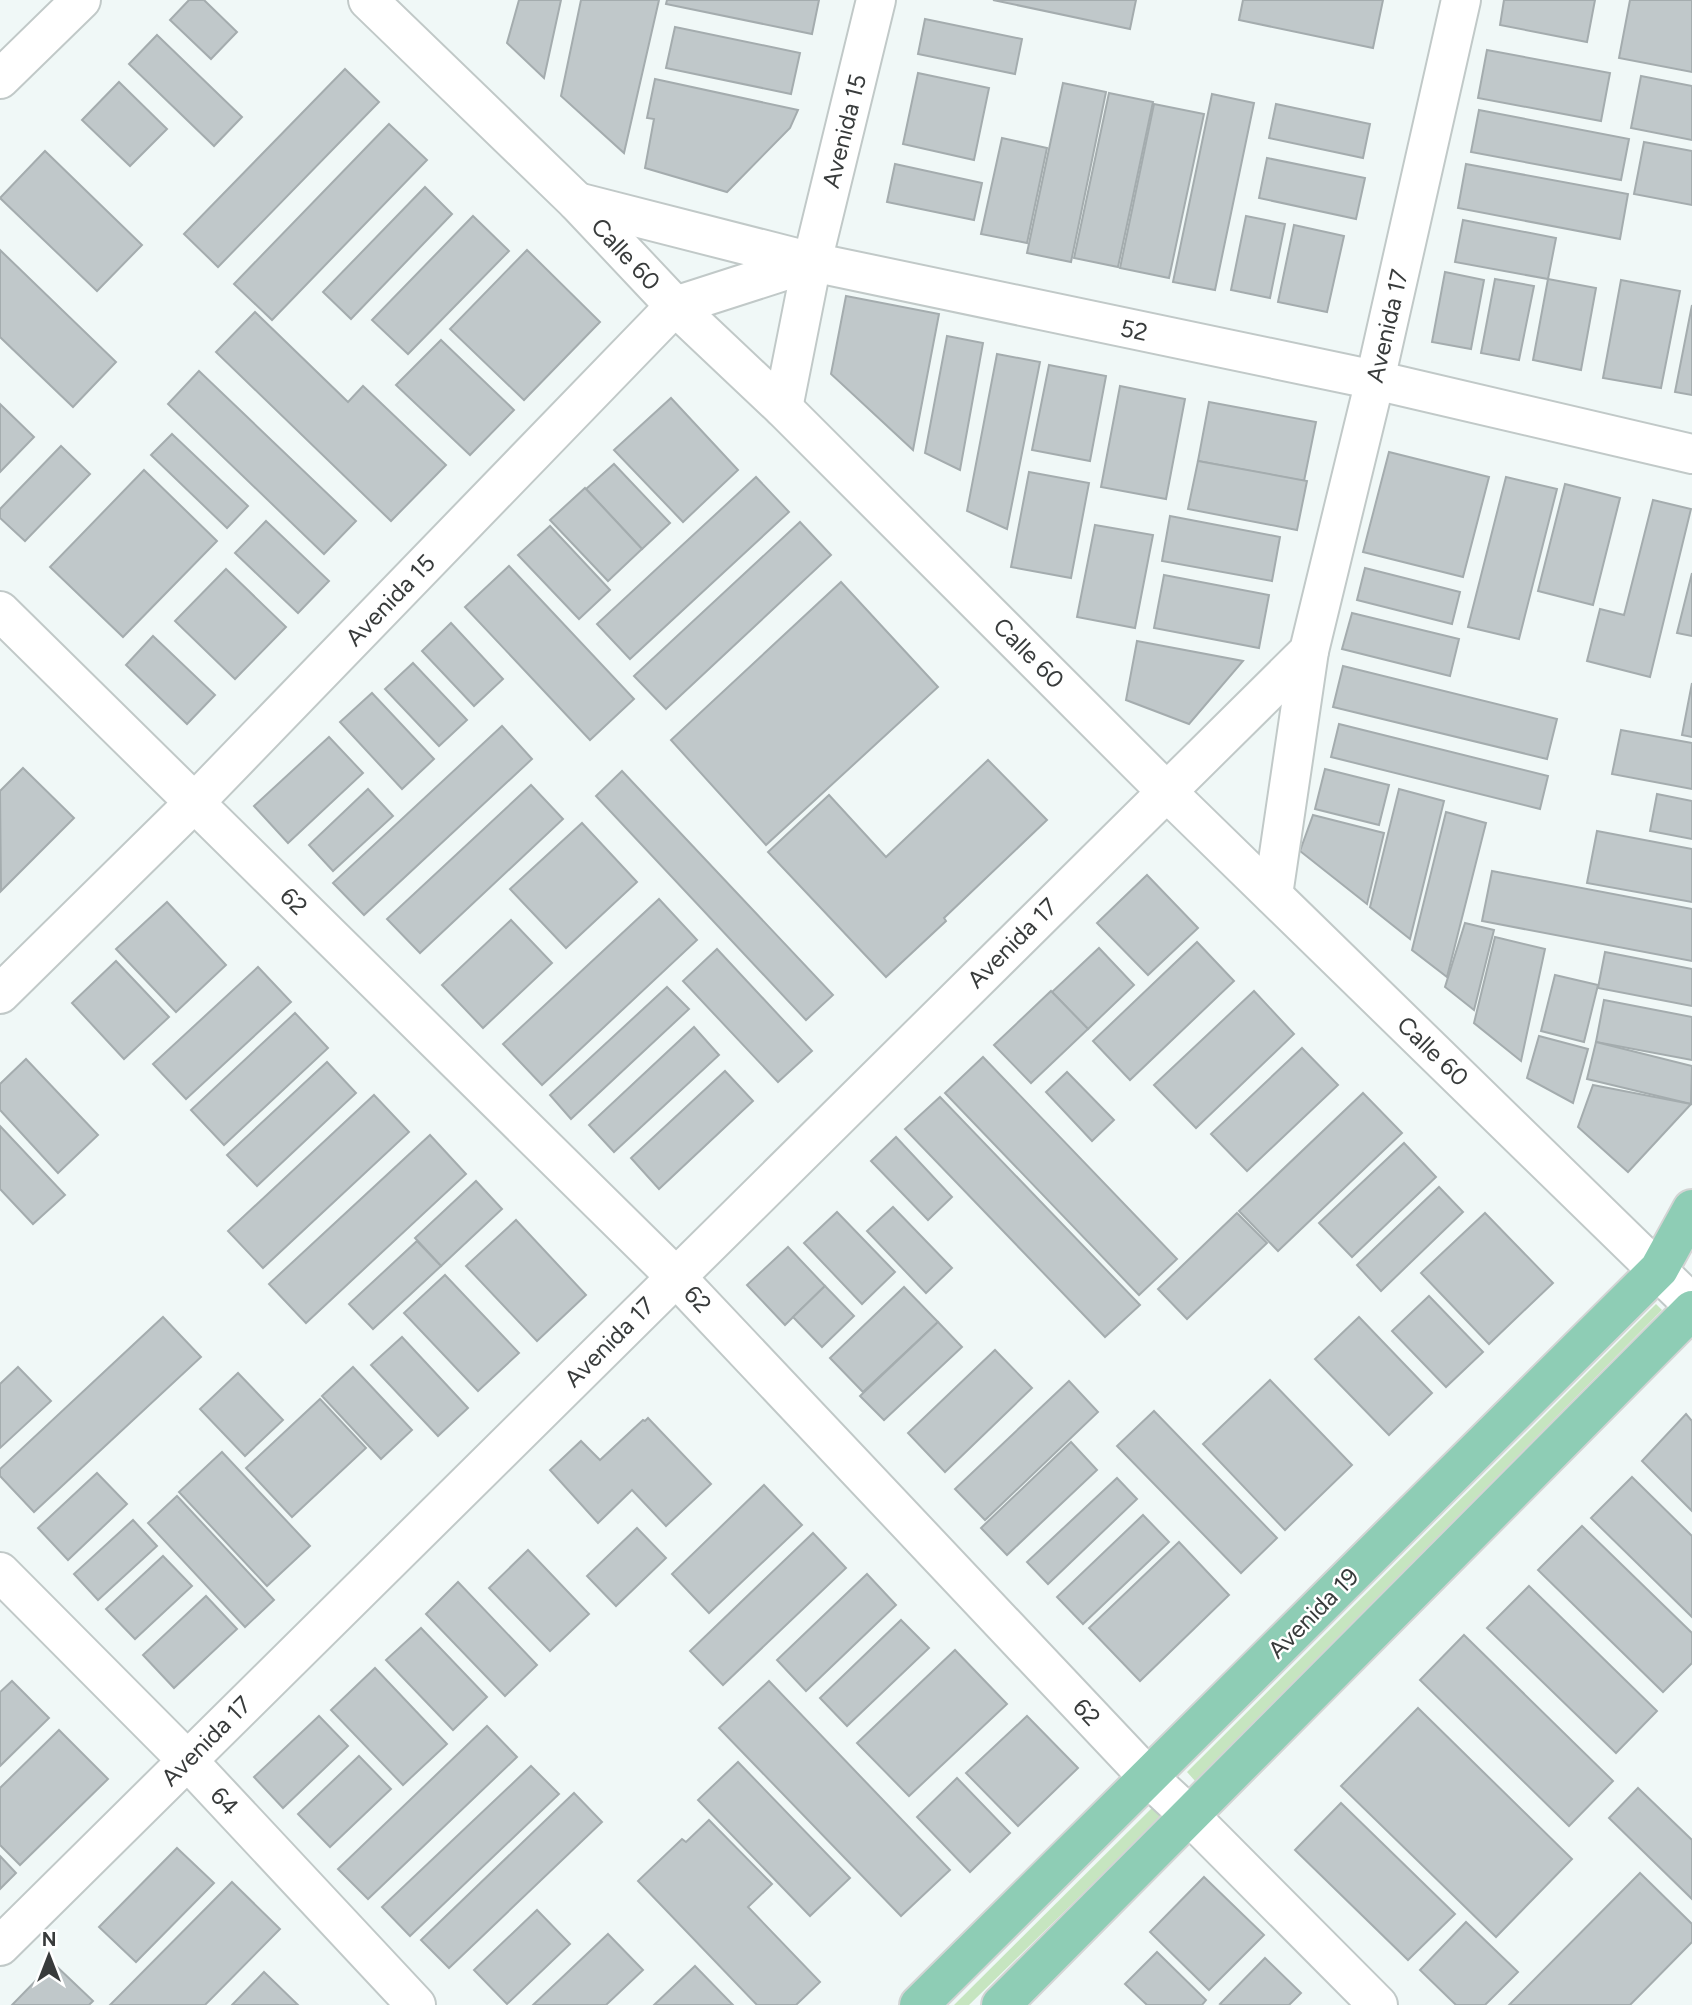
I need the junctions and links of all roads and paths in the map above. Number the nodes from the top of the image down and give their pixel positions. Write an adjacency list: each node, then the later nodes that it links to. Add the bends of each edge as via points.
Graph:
1 (81, 0): 5 (street)
2 (368, 0): 6 (street, Calle 60)
3 (876, 0): 7 (street, Avenida 15)
4 (1461, 0): 9 (street, Avenida 17)
5 (0, 79)
6 (578, 202): 7 (street, 52); 8 (street, Calle 60)
7 (812, 262): 8 (street, Avenida 15); 9 (street, 52); 10 (street, Avenida 15)
8 (675, 306): 10 (street, Calle 60); 15 (street, Avenida 15)
9 (1375, 380): 11 (street, 52); 13 (street, Avenida 17)
10 (783, 408): 14 (street, Calle 60)
11 (1692, 454)
12 (0, 611): 15 (street, 62)
13 (1309, 651): 14 (street, Avenida 17); 16 (street, Avenida 17)
14 (1166, 791): 16 (street, Calle 60); 20 (street, Avenida 17)
15 (194, 803): 17 (street, Avenida 15); 20 (street, 62)
16 (1273, 895): 19 (street, Calle 60)
17 (0, 994)
18 (1692, 1209): 19 (main road, Avenida 19)
19 (1659, 1269): 21 (street, Calle 60); 25 (main road, Avenida 19)
20 (676, 1276): 24 (street, Avenida 17); 25 (street, 62)
21 (1692, 1304)
22 (1692, 1310): 26 (main road)
23 (0, 1572): 24 (street, 64)
24 (187, 1760): 27 (street, Avenida 17); 28 (street, 64)
25 (1148, 1777): 26 (street, 62); 29 (main road, Avenida 19)
26 (1190, 1816): 30 (main road); 31 (street, 62)
27 (0, 1946)
28 (416, 2005)
29 (919, 2005)
30 (1001, 2005)
31 (1378, 2005)

